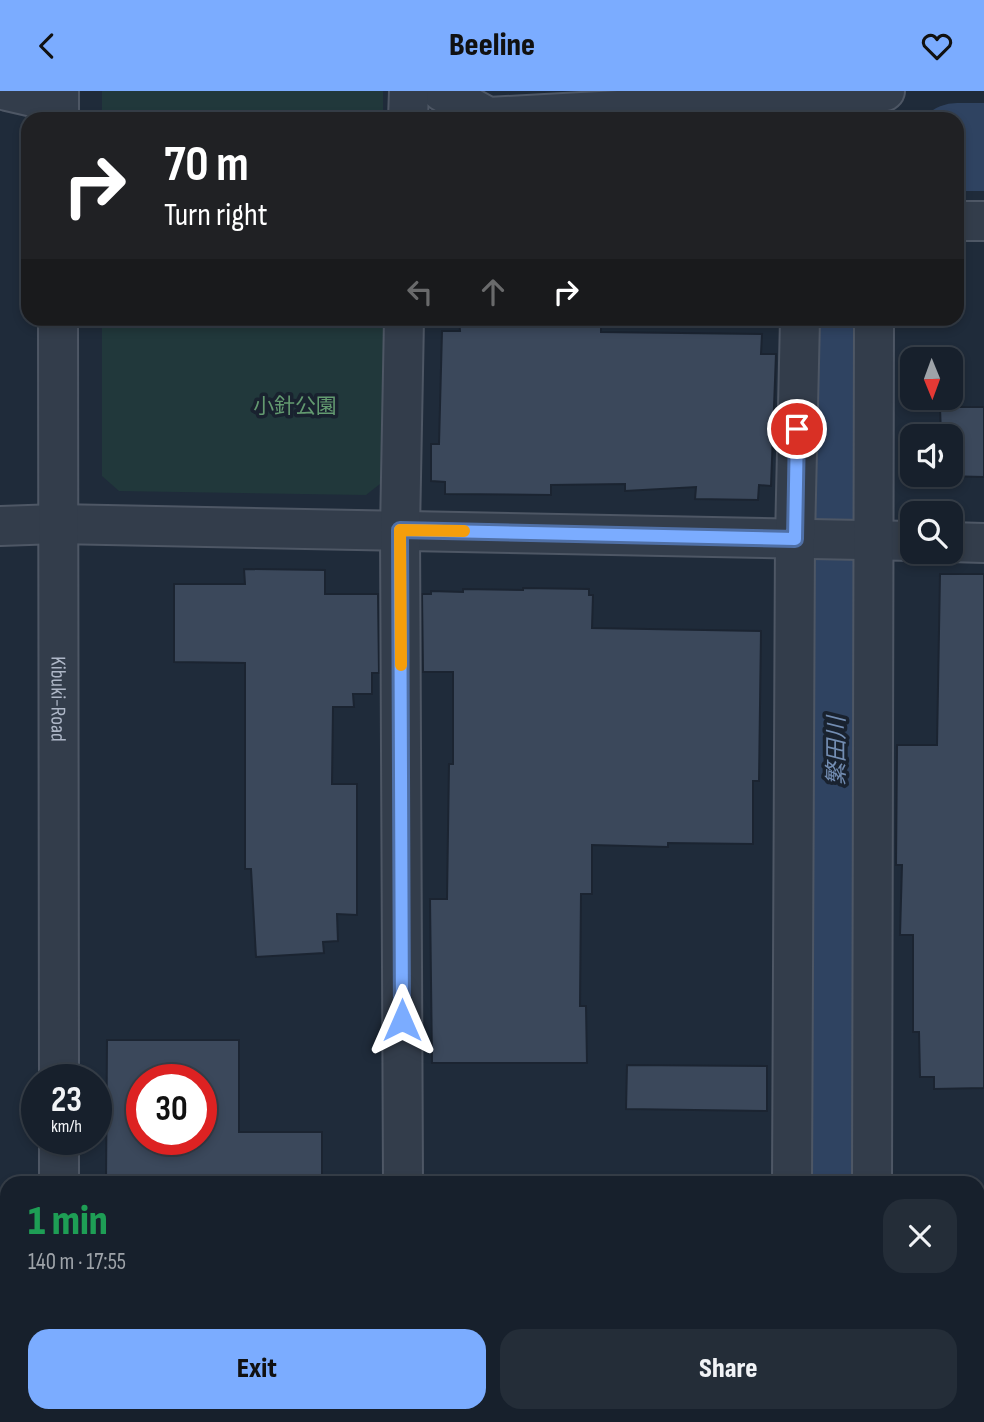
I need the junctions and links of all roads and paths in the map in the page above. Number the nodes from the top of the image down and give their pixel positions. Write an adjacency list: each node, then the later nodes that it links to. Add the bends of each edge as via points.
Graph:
1 (6, 91): 5 (street)
2 (409, 91): 7 (street)
3 (441, 91): 8 (street)
4 (885, 91): 6 (street)
5 (59, 104)
6 (805, 110): 9 (street)
7 (408, 112)
8 (479, 112)
9 (714, 112)
10 (964, 221): 11 (street)
11 (984, 221)
12 (58, 326): 16 (street, Kibuki-Road)
13 (404, 326): 18 (street)
14 (800, 326): 19 (street)
15 (874, 326): 20 (street)
16 (57, 524): 17 (street); 18 (street); 24 (street, Kibuki-Road)
17 (0, 526)
18 (400, 530): 19 (street); 27 (street)
19 (795, 539): 20 (street); 28 (street)
20 (873, 540): 21 (street); 29 (street)
21 (900, 541)
22 (963, 542): 23 (street)
23 (984, 543)
24 (59, 1064)
25 (59, 1155): 26 (street)
26 (59, 1176)
27 (403, 1176)
28 (792, 1176)
29 (872, 1176)

